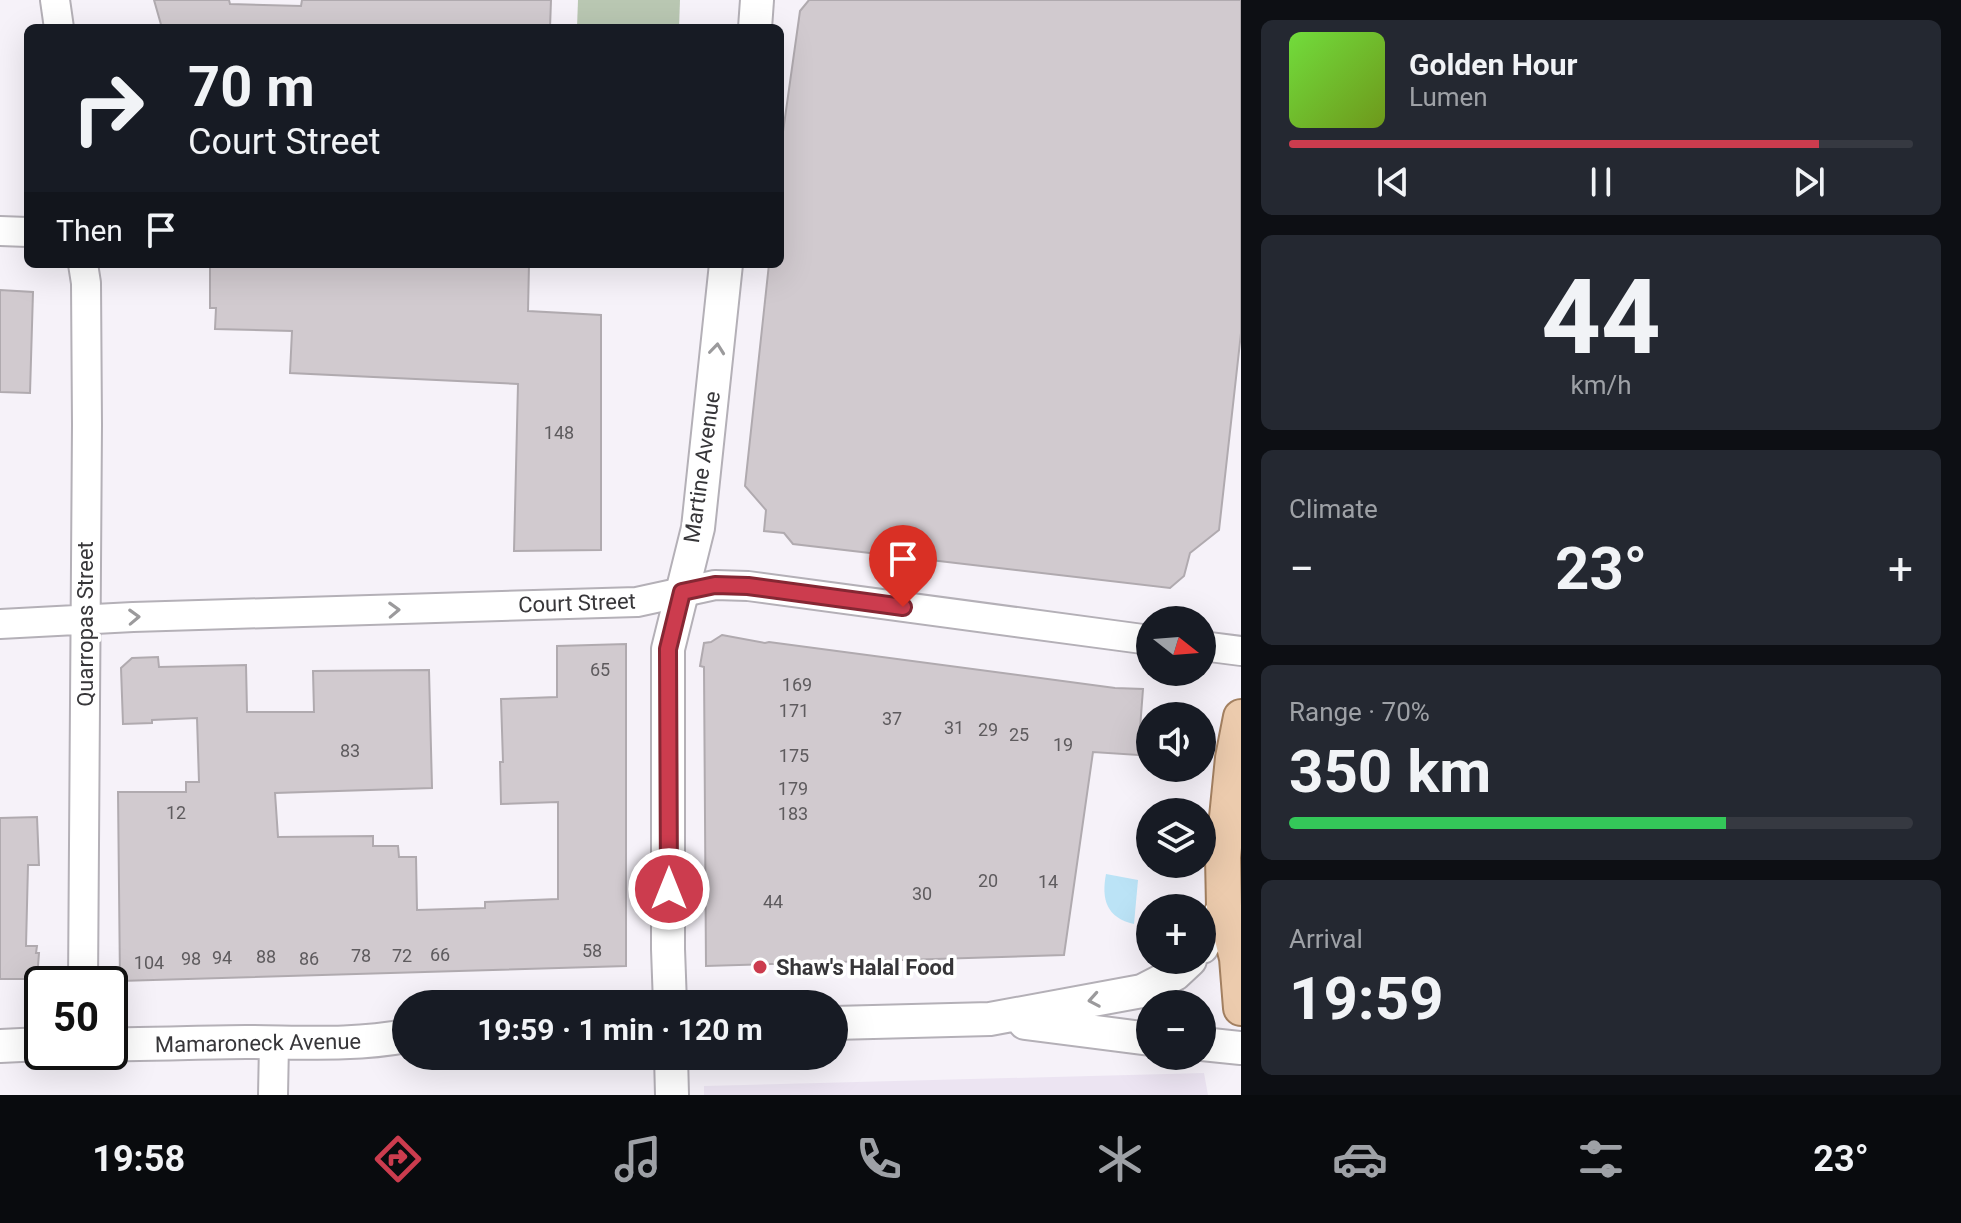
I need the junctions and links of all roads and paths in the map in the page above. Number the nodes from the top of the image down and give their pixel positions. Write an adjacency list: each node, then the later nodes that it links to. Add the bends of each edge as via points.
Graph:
1 (55, 0): 3 (street)
2 (757, 0): 4 (main road)
3 (58, 24)
4 (755, 24)
5 (0, 231): 6 (street)
6 (24, 232)
7 (84, 268): 10 (street, Quarropas Street)
8 (726, 268): 9 (main road, Martine Avenue, one-way to 8, via 698,528)
9 (682, 592): 10 (street, Court Street, one-way to 9, via 637,602); 12 (street, Court Street, via 748,586); 20 (main road, Martine Avenue, via 668,649)
10 (84, 619): 11 (street, Court Street); 18 (street, Quarropas Street)
11 (0, 624)
12 (1136, 638)
13 (1216, 648): 14 (street)
14 (1241, 651)
15 (1241, 717): 16 (main road, via 1223,857)
16 (1224, 907): 17 (main road); 21 (main road, via 1237,958)
17 (1216, 922)
18 (83, 966)
19 (1175, 974): 22 (main road, one-way to 22, via 1142,991)
20 (670, 990)
21 (1241, 1008)
22 (990, 1019): 23 (main road); 24 (main road)
23 (848, 1023)
24 (1136, 1037)
25 (392, 1039): 27 (main road, Mamaroneck Avenue)
26 (128, 1044): 27 (main road, Mamaroneck Avenue)
27 (274, 1044): 33 (street)
28 (24, 1045): 30 (main road)
29 (1216, 1045): 31 (main road)
30 (0, 1046)
31 (1241, 1048)
32 (671, 1070): 34 (main road)
33 (273, 1095)
34 (672, 1095)

